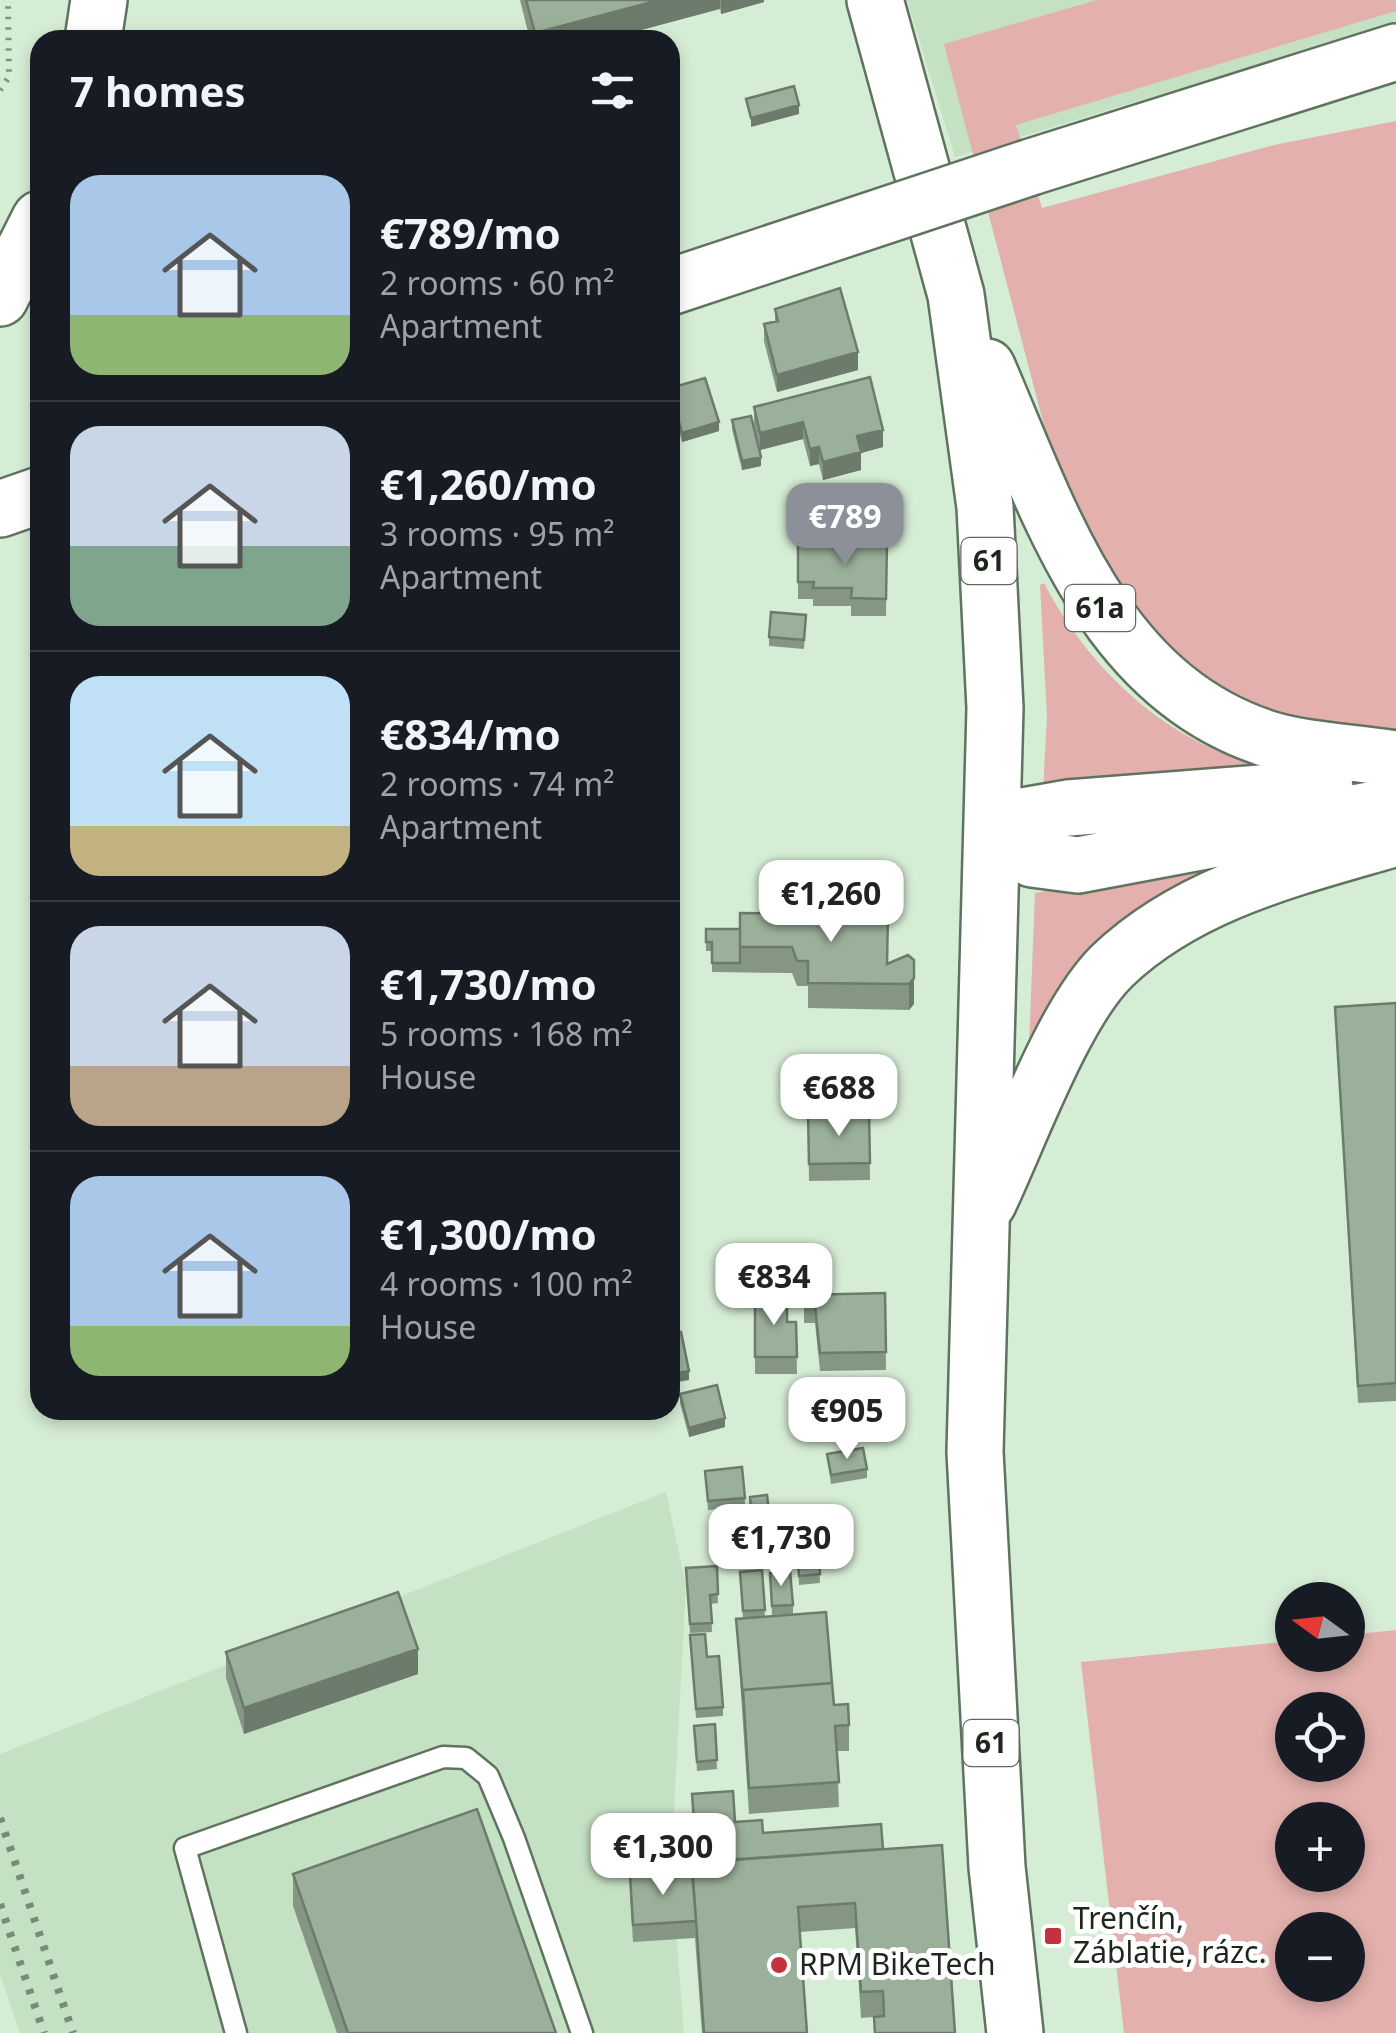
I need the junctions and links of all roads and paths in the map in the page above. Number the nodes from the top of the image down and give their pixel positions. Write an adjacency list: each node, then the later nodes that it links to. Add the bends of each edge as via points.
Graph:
1 (8, 0): 6 (path, via 9,77)
2 (99, 0): 4 (main road)
3 (875, 0): 9 (main road, 61)
4 (94, 30)
5 (1395, 53): 8 (main road, bridge)
6 (0, 90)
7 (30, 238): 10 (main road)
8 (680, 284)
9 (956, 295): 13 (main road, 61a, via 1068,556 1099,608 1146,664 1213,713 1268,739); 16 (main road, 61, via 987,539 995,708)
10 (0, 298)
11 (30, 498): 12 (main road)
12 (0, 508)
13 (1396, 759)
14 (1396, 785): 16 (main road, via 1068,808)
15 (1396, 805): 16 (main road, via 1078,865 1032,859)
16 (992, 829): 18 (main road, 61)
17 (1396, 838): 18 (main road, via 1220,895 1165,925 1110,968 1064,1036)
18 (979, 1224): 21 (main road, 61, via 975,1452 997,1867)
19 (236, 2033): 20 (lane, via 185,1848 443,1757 466,1758 488,1776)
20 (582, 2033)
21 (1015, 2033)

